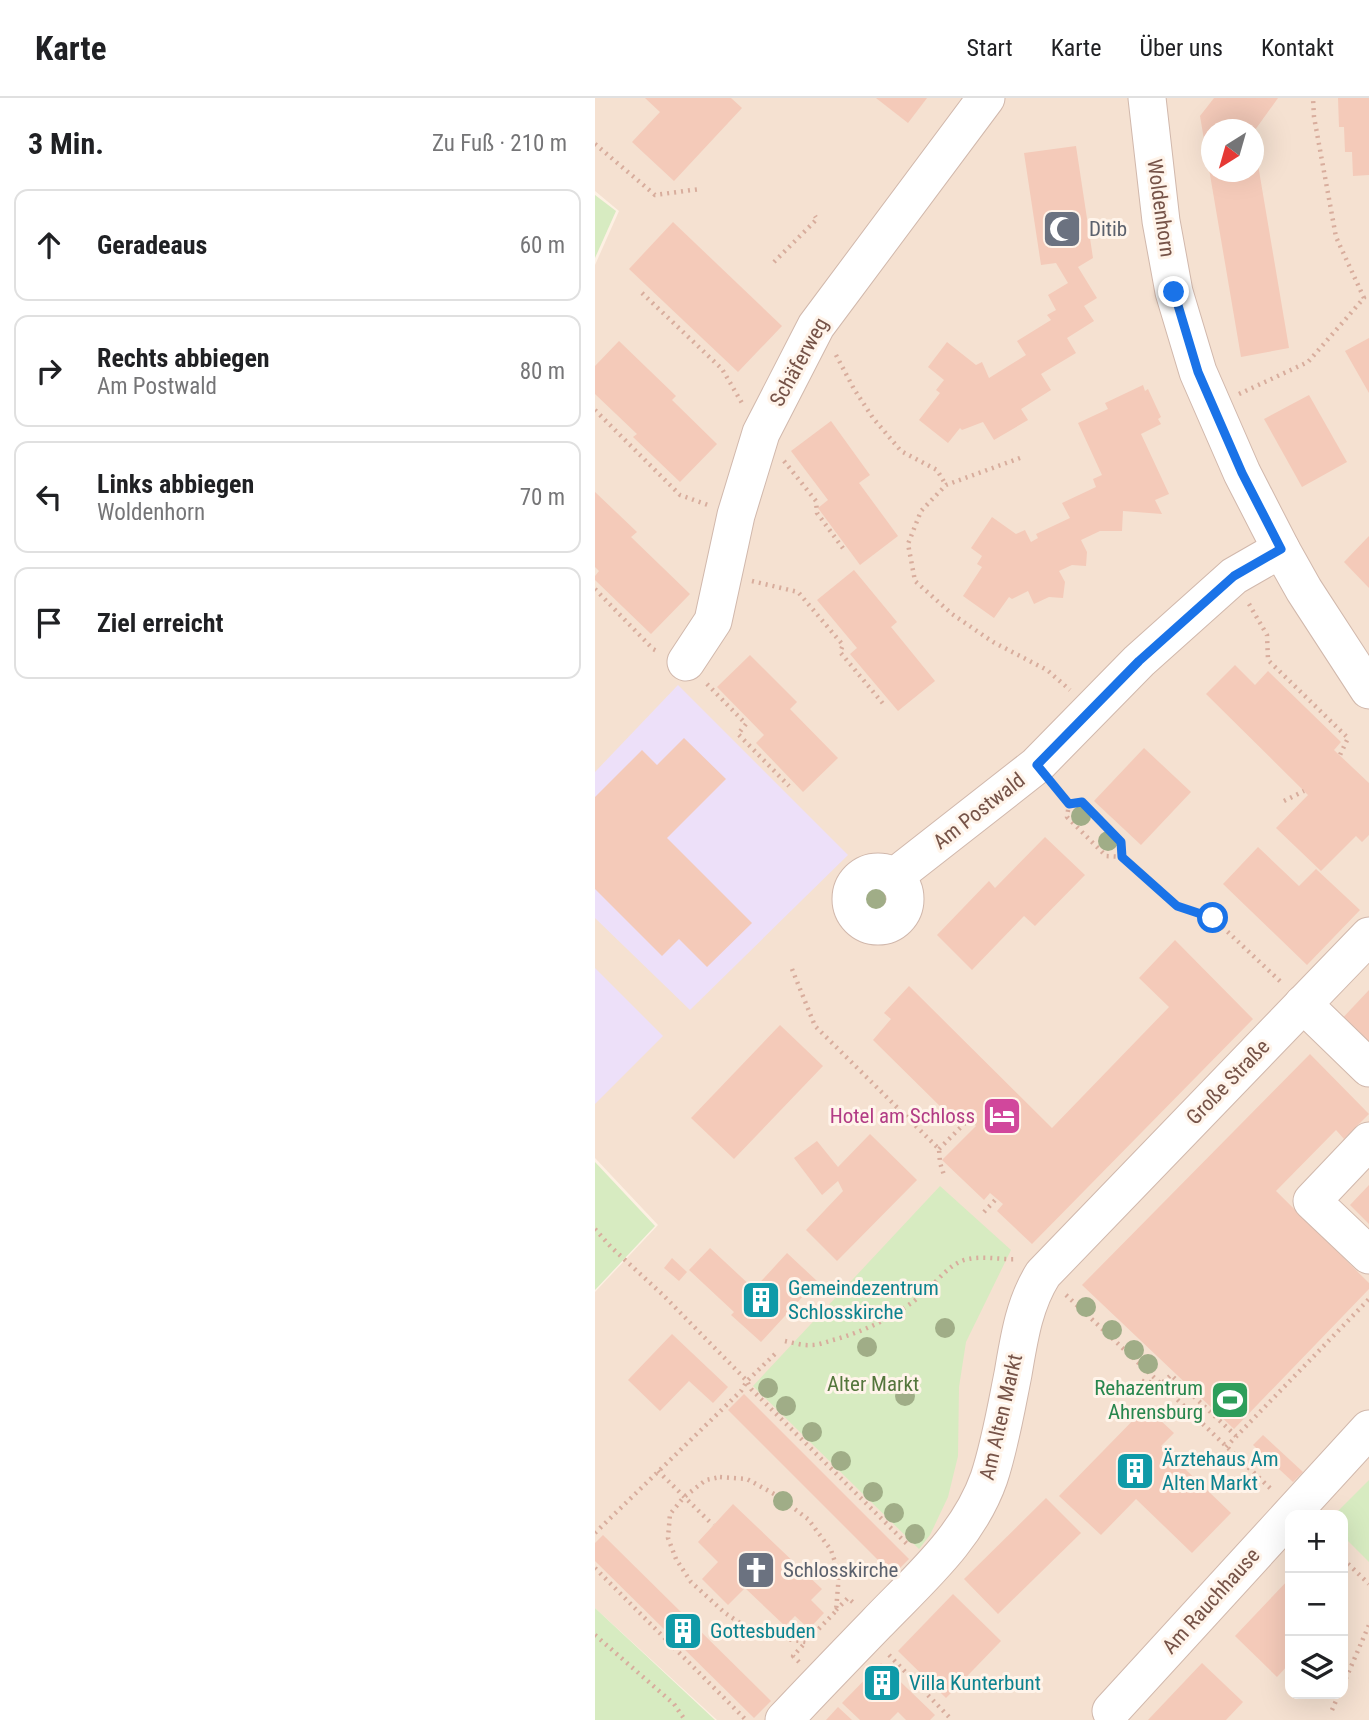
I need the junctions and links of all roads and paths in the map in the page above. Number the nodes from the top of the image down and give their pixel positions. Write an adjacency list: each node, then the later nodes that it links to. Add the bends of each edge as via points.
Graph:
1 (986, 98): 8 (street, Schäferweg)
2 (1147, 98): 9 (street, Woldenhorn, via 1174,292)
3 (1313, 98): 9 (path, via 1336,237 1364,298 1308,362)
4 (595, 144): 5 (path, via 655,195)
5 (700, 189)
6 (815, 216): 7 (path)
7 (775, 262)
8 (830, 307): 12 (path, via 834,352 854,389 901,451 937,470); 13 (street, Schäferweg, via 761,433)
9 (1213, 406): 14 (street, Woldenhorn)
10 (595, 410): 13 (path, via 680,495)
11 (1020, 458): 12 (path)
12 (946, 485): 20 (path, via 921,511 908,544 915,581 951,614 1047,670)
13 (736, 514): 15 (street, Schäferweg)
14 (1281, 549): 16 (street, Am Postwald); 18 (street, Woldenhorn)
15 (723, 574): 17 (street, Schäferweg, via 713,621); 19 (path, via 798,592 843,645 840,652)
16 (1234, 576): 20 (street, Am Postwald); 21 (path, via 1267,635 1268,660 1348,738)
17 (686, 662)
18 (1369, 690)
19 (885, 706)
20 (1092, 709): 22 (street, Am Postwald)
21 (1339, 755)
22 (1037, 765): 25 (path); 27 (street, Am Postwald)
23 (1304, 791): 24 (path)
24 (1284, 801)
25 (1069, 804): 26 (path, via 1082,802 1121,842); 26 (path, via 1067,817 1106,856)
26 (1122, 857): 30 (path, via 1177,906 1213,918)
27 (894, 877)
28 (1369, 936): 30 (street, Große Straße)
29 (792, 969): 34 (path, via 815,1026)
30 (1304, 1004): 31 (street); 38 (street, Große Straße)
31 (1369, 1068)
32 (968, 1119): 34 (path)
33 (1369, 1142): 40 (street, via 1312,1201)
34 (939, 1149): 35 (path)
35 (944, 1175)
36 (997, 1198): 37 (path)
37 (984, 1212)
38 (1087, 1227): 41 (street, Am Alten Markt)
39 (596, 1232): 45 (path)
40 (1369, 1255)
41 (1036, 1266): 43 (path, via 985,1257 962,1261 909,1305 856,1334 812,1345); 47 (path); 62 (street, Am Alten Markt, via 989,1478 963,1530)
42 (1369, 1299): 49 (path)
43 (785, 1341)
44 (775, 1353): 45 (path)
45 (747, 1381): 53 (path); 62 (path)
46 (1142, 1381): 47 (path)
47 (1161, 1384): 49 (path, via 1171,1375); 50 (path)
48 (1369, 1429): 56 (street, Am Rauchhause)
49 (1236, 1436): 50 (path)
50 (1226, 1447): 51 (path)
51 (1233, 1453): 52 (path); 55 (path)
52 (1225, 1461)
53 (659, 1471): 54 (path); 59 (path)
54 (684, 1497): 58 (path); 65 (path, via 706,1480 747,1479 808,1519 831,1550 839,1574); 68 (path, via 670,1514 668,1538 691,1582 758,1635)
55 (1293, 1510)
56 (1295, 1510)
57 (1285, 1521): 74 (street, Am Rauchhause)
58 (713, 1525)
59 (595, 1533)
60 (1348, 1564): 63 (path)
61 (595, 1567): 76 (path)
62 (931, 1568): 77 (street, Am Alten Markt)
63 (1369, 1584)
64 (848, 1598): 65 (path)
65 (836, 1611): 68 (path)
66 (1369, 1625): 71 (path)
67 (595, 1635): 75 (path, via 674,1704)
68 (806, 1642): 70 (path)
69 (882, 1649): 78 (path)
70 (793, 1656)
71 (1348, 1673)
72 (1337, 1699): 73 (path)
73 (1332, 1710)
74 (1111, 1711)
75 (685, 1720)
76 (746, 1720)
77 (783, 1720)
78 (952, 1720)

